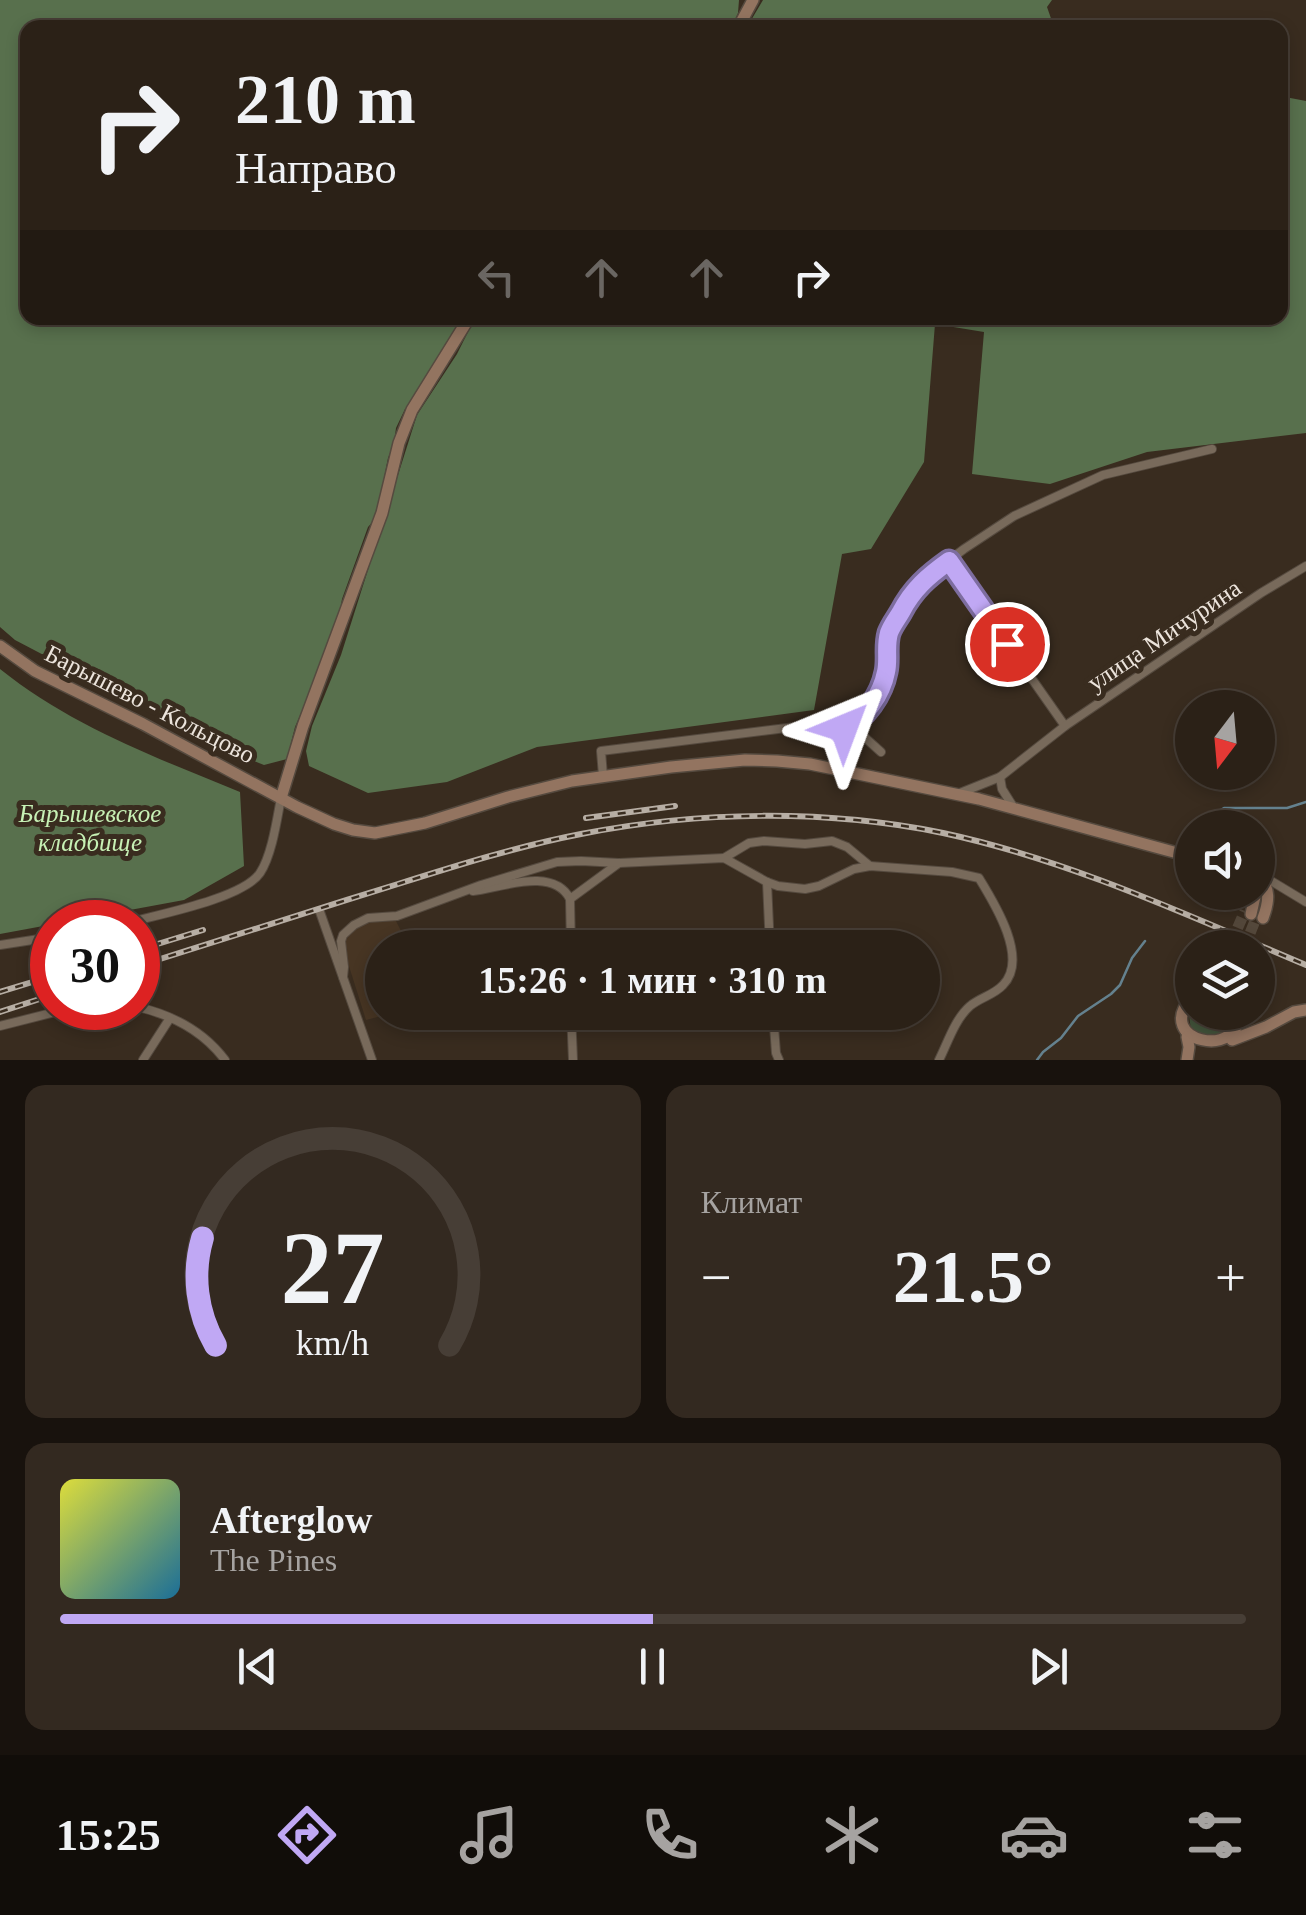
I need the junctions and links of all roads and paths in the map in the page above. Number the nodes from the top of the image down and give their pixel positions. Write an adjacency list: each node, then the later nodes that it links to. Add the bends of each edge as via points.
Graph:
1 (465, 325): 12 (main road, via 399,442 382,513)
2 (1212, 449): 3 (street, via 1103,474 1014,516)
3 (949, 561): 6 (street, via 907,600 890,629 876,700); 7 (street)
4 (1306, 566): 7 (street, улица Мичурина)
5 (0, 646): 12 (main road, Барышево - Кольцово, via 35,671)
6 (851, 725): 8 (street); 9 (street, via 600,751)
7 (1065, 726): 10 (street, улица Мичурина)
8 (881, 752)
9 (603, 776): 11 (main road, Барышево - Кольцово, via 777,760); 12 (main road, Барышево - Кольцово, via 374,833 334,824)
10 (1000, 778): 11 (street, улица Мичурина); 13 (street)
11 (956, 794): 13 (main road, Барышево - Кольцово)
12 (282, 798): 28 (street, via 263,869 253,882)
13 (1014, 808): 14 (main road, Барышево - Кольцово)
14 (1175, 851)
15 (724, 858): 16 (street); 17 (street, via 749,843 832,841); 18 (street)
16 (618, 863): 20 (street, via 557,862); 22 (street)
17 (870, 866): 18 (street, via 804,889); 52 (street, via 979,878 1010,939 1011,976 970,1006)
18 (766, 882): 30 (street)
19 (1275, 886): 21 (street)
20 (464, 892): 22 (street, via 526,880 546,882); 33 (street, via 354,925 340,941)
21 (1292, 894): 23 (street); 27 (street, via 1283,892)
22 (570, 899): 29 (street)
23 (1306, 902)
24 (1256, 910): 27 (main road)
25 (1258, 910): 27 (main road)
26 (320, 912): 33 (street)
27 (1256, 913)
28 (160, 914)
29 (571, 930)
30 (769, 930)
31 (30, 940): 32 (street)
32 (0, 945)
33 (343, 976): 49 (street)
34 (1306, 1010): 38 (main road)
35 (160, 1015): 37 (street)
36 (30, 1018): 39 (street)
37 (170, 1018): 47 (street); 48 (street, via 213,1044)
38 (1275, 1022)
39 (0, 1026)
40 (572, 1030): 50 (street)
41 (775, 1030): 51 (street)
42 (1185, 1030): 45 (main road)
43 (1237, 1030): 46 (main road)
44 (1259, 1030): 46 (main road)
45 (1186, 1033): 46 (main road, via 1200,1046); 53 (main road)
46 (1220, 1047)
47 (143, 1060)
48 (225, 1060)
49 (372, 1060)
50 (573, 1060)
51 (779, 1060)
52 (939, 1060)
53 (1187, 1060)

